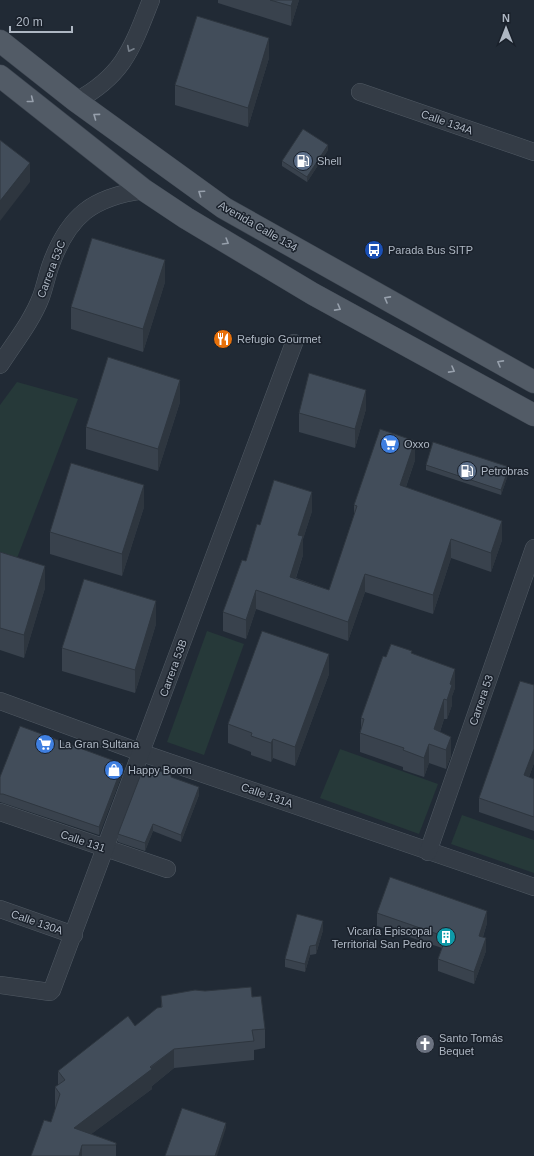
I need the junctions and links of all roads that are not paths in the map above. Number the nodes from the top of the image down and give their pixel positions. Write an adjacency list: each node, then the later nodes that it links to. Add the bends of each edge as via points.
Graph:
1 (151, 0): 5 (street, one-way to 5, via 119,68 93,92)
2 (0, 41): 5 (main road, Avenida Calle 134)
3 (0, 76): 7 (main road, one-way to 7)
4 (360, 92): 6 (street, Calle 134A)
5 (76, 101): 10 (main road, Avenida Calle 134, one-way to 5, via 224,208)
6 (534, 152)
7 (144, 190): 9 (street, Carrera 53C, via 121,193 101,200 80,214 60,240 41,298); 11 (main road, one-way to 11, via 313,294)
8 (294, 343): 14 (street, Carrera 53B)
9 (0, 365)
10 (534, 382)
11 (534, 415)
12 (532, 558): 17 (street, Carrera 53)
13 (0, 700): 14 (street, Calle 131A)
14 (142, 753): 16 (street, Carrera 53B); 17 (street, Calle 131A)
15 (0, 812): 16 (street, Calle 131)
16 (104, 848): 18 (street, Calle 131); 21 (street, Carrera 53B)
17 (428, 852): 19 (street, Calle 131A)
18 (167, 870)
19 (534, 887)
20 (0, 909): 21 (street, Calle 130A)
21 (74, 934): 22 (street, Carrera 53B, via 50,992)
22 (0, 986)

